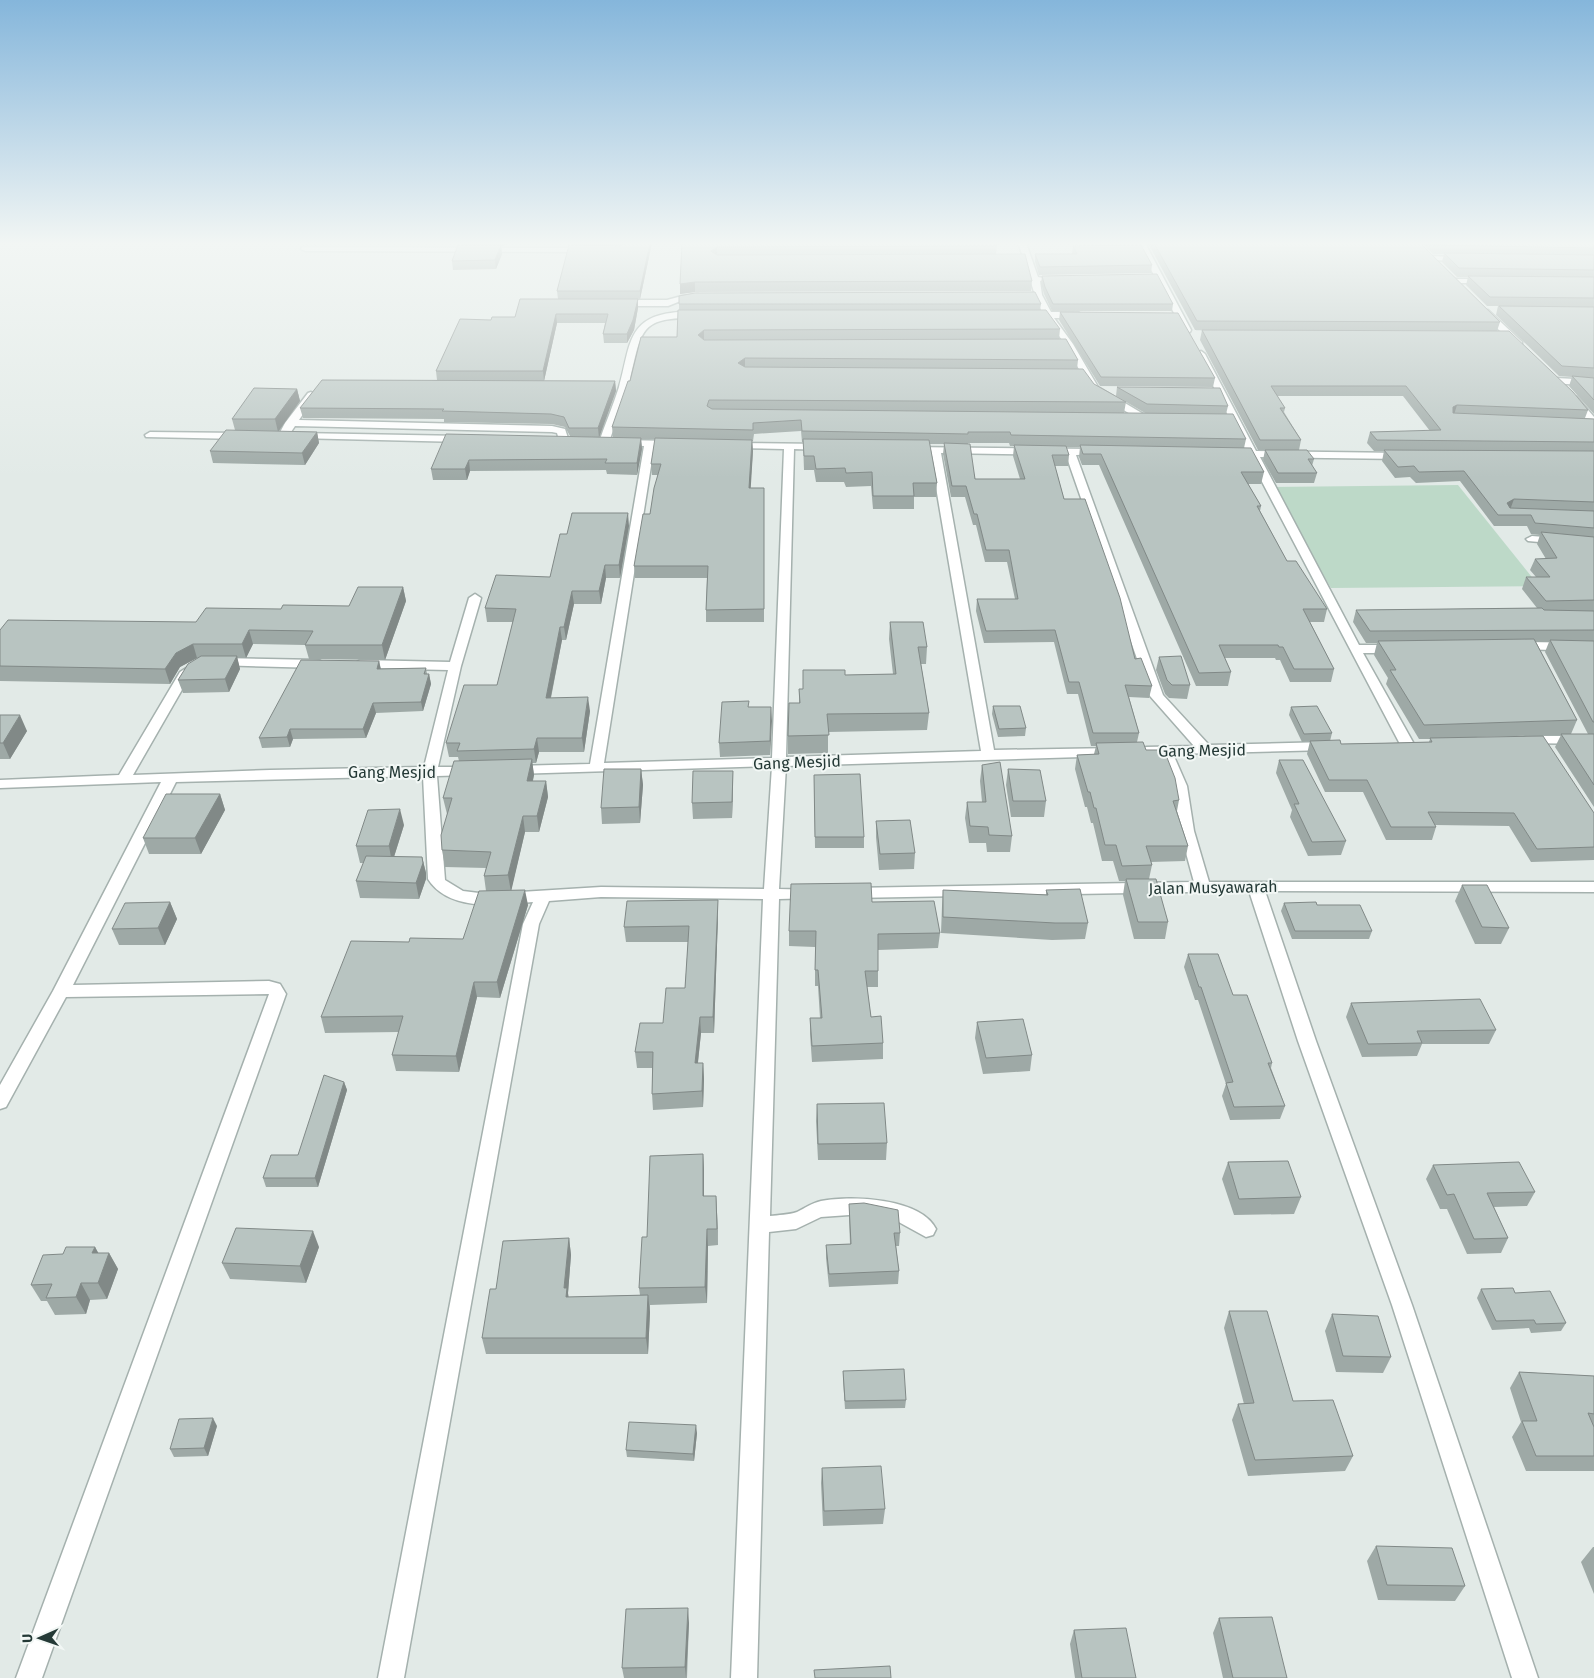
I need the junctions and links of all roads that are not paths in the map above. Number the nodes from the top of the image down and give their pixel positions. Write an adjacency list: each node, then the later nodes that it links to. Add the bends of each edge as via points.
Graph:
1 (650, 321): 17 (street, via 641,328 632,347 599,442)
2 (1051, 321): 8 (street, via 1081,375)
3 (1181, 321): 27 (street, via 1195,335 1230,420)
4 (1493, 321): 5 (street)
5 (1524, 349)
6 (1594, 383): 12 (street, via 1553,378)
7 (318, 387): 11 (street)
8 (1096, 391): 9 (street); 10 (street, via 1146,418)
9 (1115, 391)
10 (1122, 417)
11 (290, 423): 15 (street, via 279,436); 16 (street, via 552,429 561,431)
12 (1591, 424)
13 (150, 435): 14 (street)
14 (255, 436)
15 (477, 440)
16 (564, 441)
17 (650, 443): 18 (street); 52 (street)
18 (680, 444)
19 (720, 444): 20 (street)
20 (790, 446): 21 (street); 51 (street)
21 (838, 447)
22 (896, 448): 23 (street)
23 (935, 449): 24 (street); 49 (street)
24 (1070, 451): 25 (street); 47 (street, via 1157,696)
25 (1109, 452)
26 (1225, 454): 27 (street)
27 (1254, 455): 28 (street); 36 (street)
28 (1409, 456)
29 (1532, 539): 30 (street)
30 (1594, 544)
31 (475, 598): 40 (street, Jalan Musyawarah)
32 (1502, 646): 33 (street)
33 (1534, 646): 34 (street); 37 (street)
34 (1594, 647)
35 (1405, 648): 36 (street)
36 (1355, 650): 45 (street, via 1412,744)
37 (1542, 663)
38 (329, 664): 55 (street, via 211,662 193,667 186,672)
39 (348, 664): 40 (street)
40 (455, 666): 53 (street, Jalan Musyawarah)
41 (1573, 722): 44 (street)
42 (1513, 740): 43 (street)
43 (1542, 740): 44 (street); 50 (street)
44 (1588, 740)
45 (1388, 744)
46 (1340, 746): 47 (street, Gang Mesjid)
47 (1206, 750): 48 (street, Gang Mesjid)
48 (1164, 751): 49 (street, Gang Mesjid); 58 (street, via 1180,786 1187,831)
49 (988, 753): 51 (street, Gang Mesjid)
50 (1552, 756)
51 (779, 763): 52 (street, Gang Mesjid); 60 (street)
52 (596, 768): 53 (street, Gang Mesjid)
53 (430, 772): 54 (street, Gang Mesjid); 61 (street, Jalan Musyawarah, via 436,879 444,890 470,898)
54 (170, 779): 55 (street, Gang Mesjid); 62 (street)
55 (123, 780): 56 (street, Gang Mesjid)
56 (0, 784)
57 (1255, 886): 58 (street, Jalan Musyawarah); 59 (street, Jalan Musyawarah); 69 (street, via 1402,1305)
58 (1203, 887): 60 (street, Jalan Musyawarah)
59 (1594, 887)
60 (771, 895): 61 (street, Jalan Musyawarah, via 602,892); 64 (street)
61 (543, 897): 67 (street, via 529,934)
62 (61, 991): 63 (street); 66 (street, via 269,986 278,994)
63 (0, 1102)
64 (759, 1224): 65 (street, via 792,1222 819,1209 867,1206 896,1210); 68 (street)
65 (926, 1229)
66 (29, 1678)
67 (392, 1678)
68 (744, 1678)
69 (1525, 1678)

